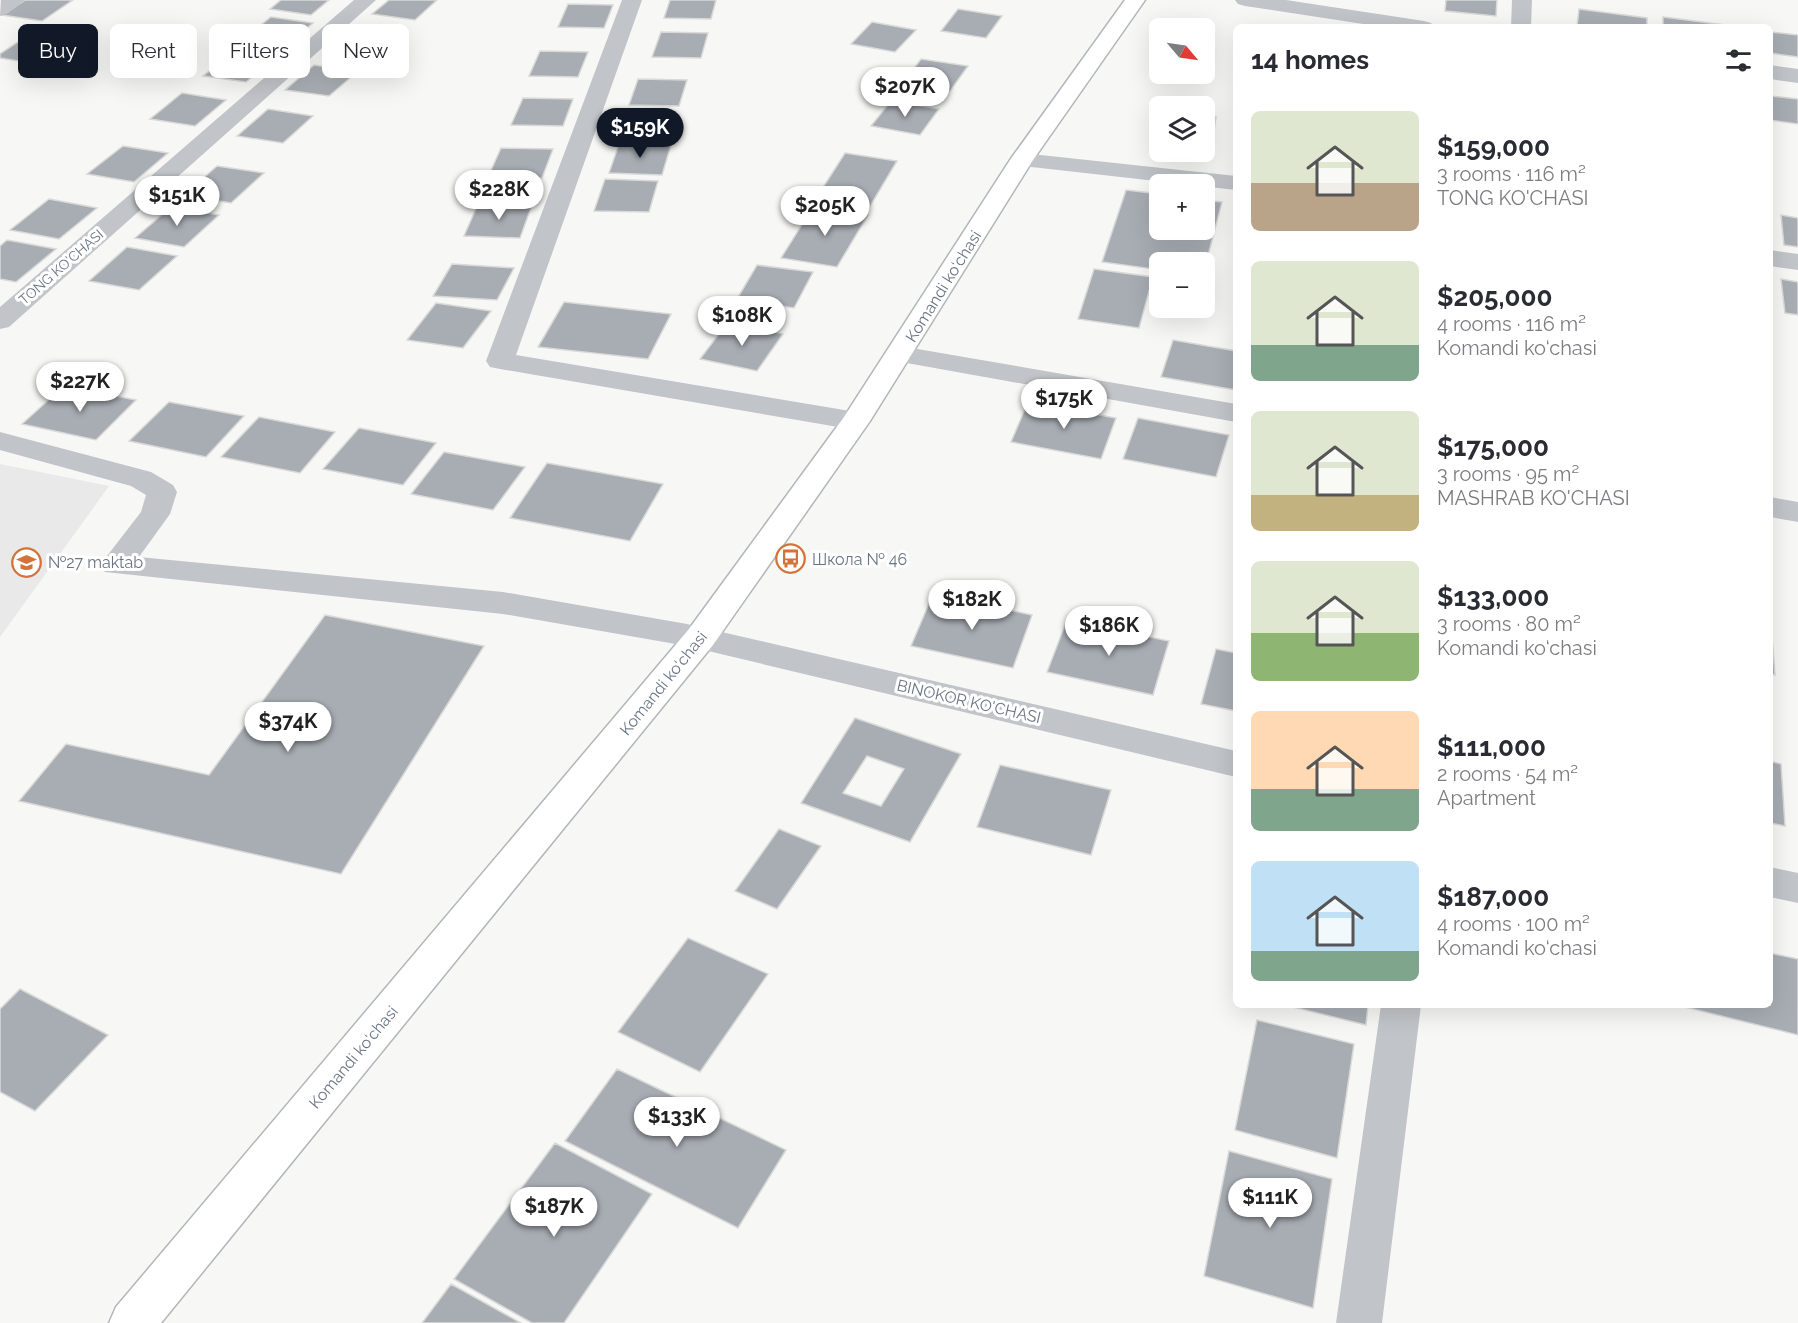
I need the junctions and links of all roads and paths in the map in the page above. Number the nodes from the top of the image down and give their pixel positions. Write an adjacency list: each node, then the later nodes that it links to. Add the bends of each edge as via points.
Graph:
1 (15, 0): 7 (street)
2 (366, 0): 16 (street, TONG KO'CHASI)
3 (632, 0): 19 (street, via 500,361)
4 (1135, 0): 12 (main road, Komandi ko‘chasi)
5 (1245, 0): 8 (street)
6 (1522, 0): 9 (street)
7 (0, 10)
8 (1404, 24)
9 (1521, 24)
10 (1773, 72): 11 (street)
11 (1798, 76)
12 (1022, 160): 13 (street); 17 (main road, Komandi ko‘chasi)
13 (1233, 183)
14 (1773, 258): 15 (street)
15 (1798, 262)
16 (0, 321)
17 (900, 354): 18 (street); 19 (main road, Komandi ko‘chasi)
18 (1233, 412)
19 (856, 421): 23 (main road, Komandi ko‘chasi)
20 (0, 441): 23 (street, BINOKOR KO'CHASI, via 141,479 162,492 154,514 116,565 503,603)
21 (1773, 508): 22 (street)
22 (1798, 512)
23 (701, 637): 24 (street, BINOKOR KO'CHASI); 28 (main road, Komandi ko‘chasi)
24 (1233, 763)
25 (1773, 883): 26 (street)
26 (1798, 888)
27 (1401, 1008): 29 (street)
28 (132, 1323)
29 (1359, 1323)

